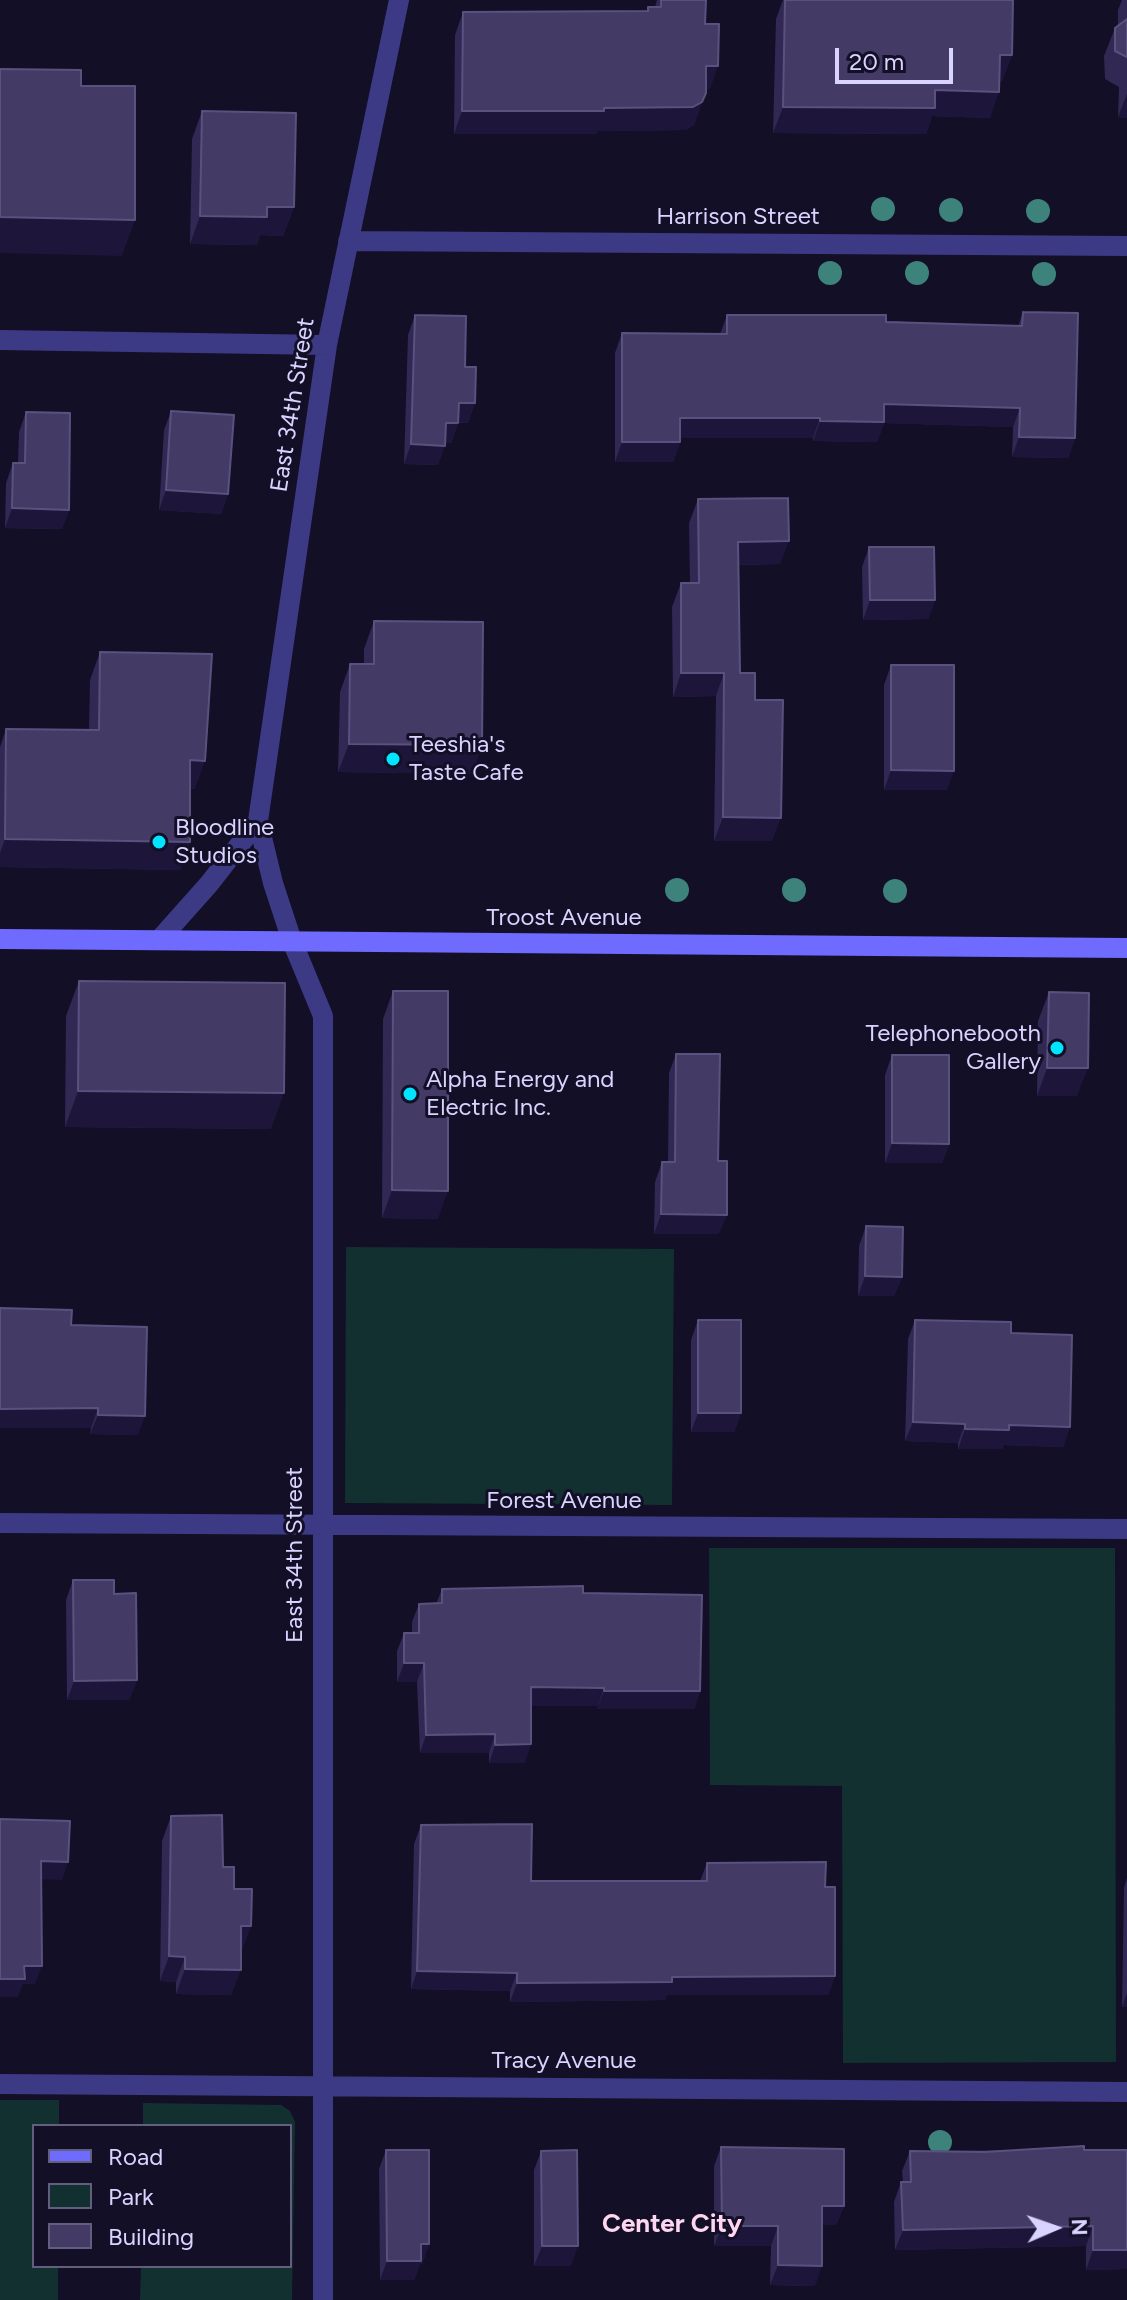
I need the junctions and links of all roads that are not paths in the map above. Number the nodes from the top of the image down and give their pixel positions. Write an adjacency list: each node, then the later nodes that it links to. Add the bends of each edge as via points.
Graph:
1 (399, 0): 2 (street, East 34th Street)
2 (348, 241): 3 (street, Harrison Street); 5 (street, East 34th Street)
3 (1127, 246)
4 (0, 340): 5 (street)
5 (327, 345): 6 (street, East 34th Street)
6 (258, 821): 8 (street, East 34th Street); 9 (street, East 34th Street)
7 (0, 939): 8 (main road, Troost Avenue)
8 (160, 939): 9 (main road, Troost Avenue)
9 (292, 941): 10 (main road, Troost Avenue); 12 (street, East 34th Street, via 323,1016)
10 (1127, 948)
11 (0, 1523): 12 (street, Forest Avenue)
12 (321, 1525): 13 (street, Forest Avenue); 15 (street, East 34th Street)
13 (1127, 1529)
14 (0, 2084): 15 (street, Tracy Avenue)
15 (322, 2085): 16 (street, Tracy Avenue); 17 (street, East 34th Street)
16 (1127, 2092)
17 (323, 2300)

